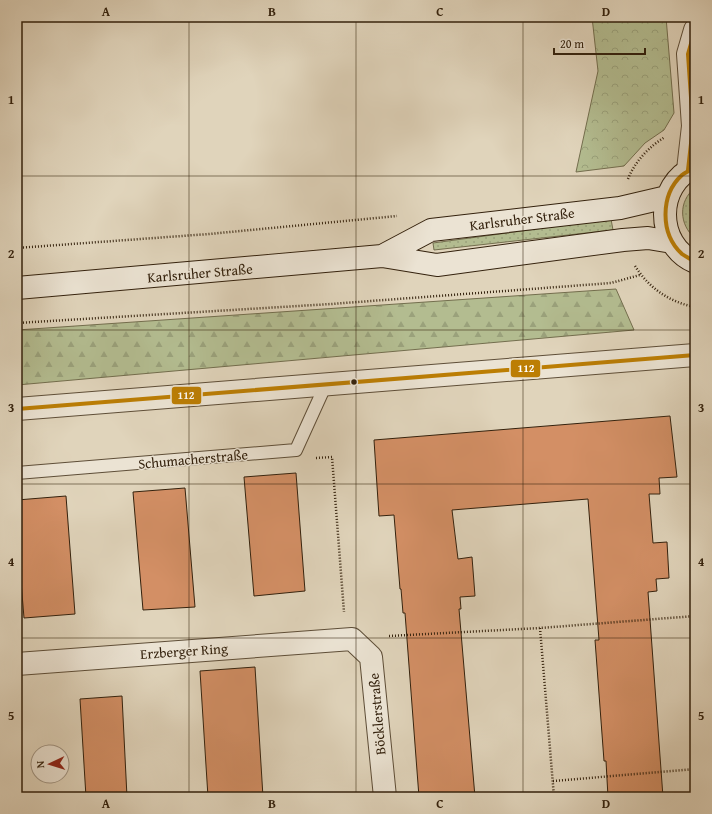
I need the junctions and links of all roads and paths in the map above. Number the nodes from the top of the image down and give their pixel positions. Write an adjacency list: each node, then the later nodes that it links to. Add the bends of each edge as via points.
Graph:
1 (695, 30): 2 (street, via 688,54 693,126)
2 (692, 169): 3 (street, via 676,182)
3 (667, 197): 5 (street, via 665,220); 7 (street, Karlsruher Straße, via 620,208 431,230)
4 (400, 215): 6 (path, via 209,234)
5 (672, 242): 7 (street, Karlsruher Straße, via 648,238 623,240 437,265); 8 (street, via 680,252)
6 (17, 248)
7 (382, 256): 9 (street, Karlsruher Straße)
8 (695, 262)
9 (17, 288)
10 (695, 307): 11 (path, via 667,298 640,275 611,283 331,304)
11 (17, 323)
12 (695, 355): 13 (street)
13 (326, 384): 14 (street); 15 (lane)
14 (17, 409)
15 (296, 450): 16 (lane, Schumacherstraße); 19 (path, via 307,458 332,457 345,615)
16 (17, 473)
17 (695, 616): 18 (path)
18 (540, 628): 19 (path); 22 (path)
19 (352, 639): 20 (street, Erzberger Ring); 23 (street, Böcklerstraße, via 371,657)
20 (17, 664)
21 (695, 768): 22 (path)
22 (553, 781): 24 (path)
23 (385, 797)
24 (554, 797)

